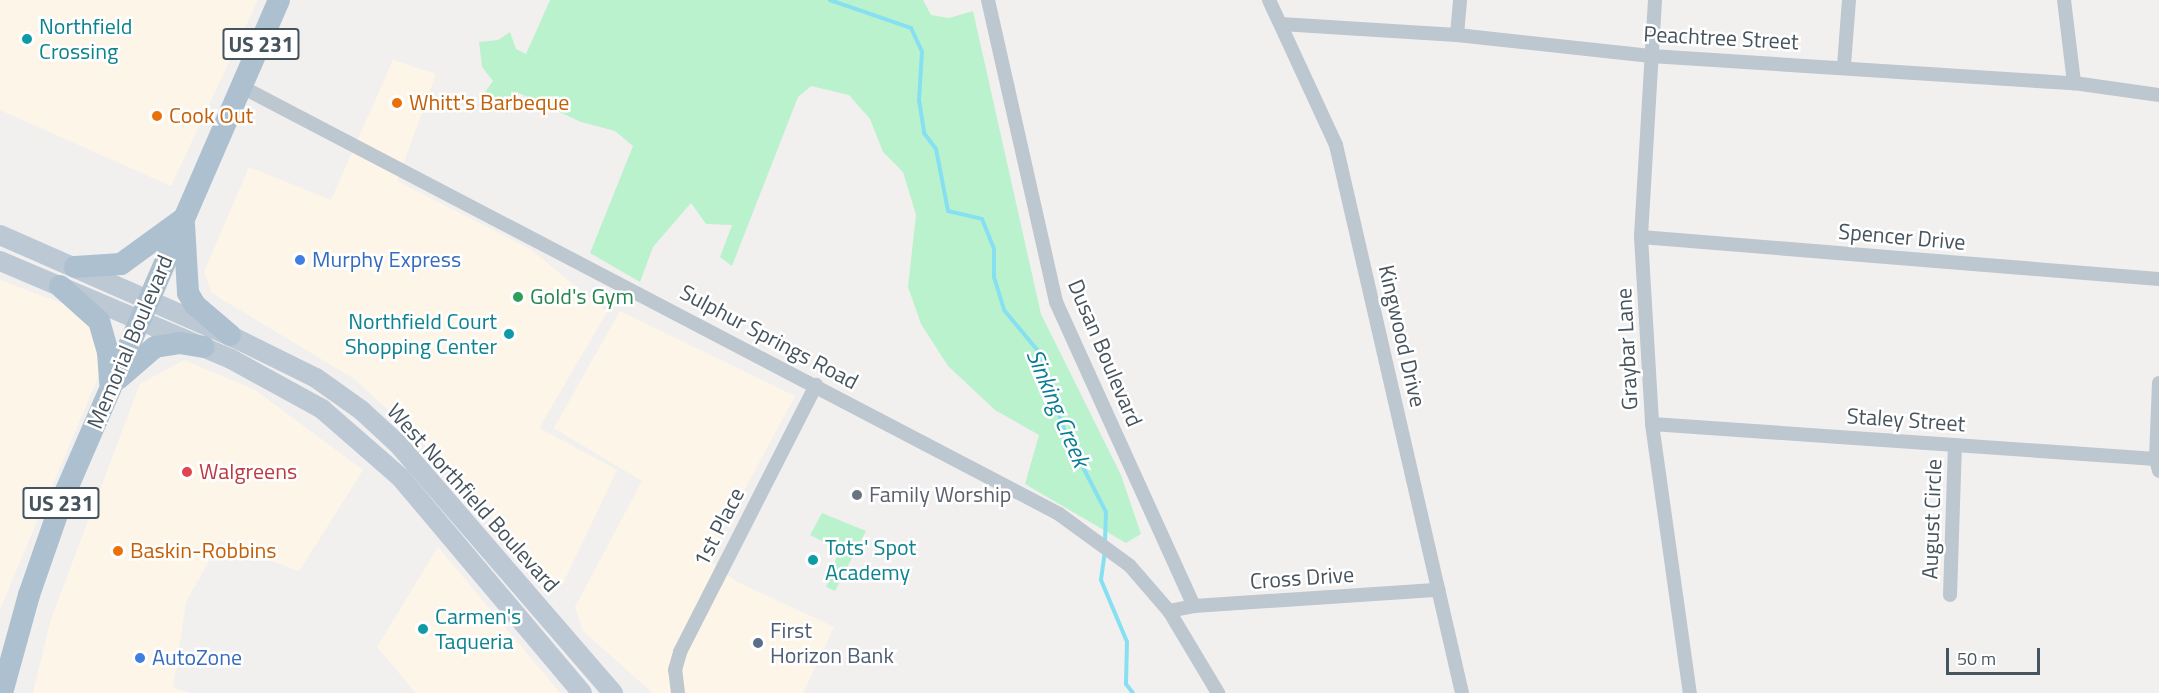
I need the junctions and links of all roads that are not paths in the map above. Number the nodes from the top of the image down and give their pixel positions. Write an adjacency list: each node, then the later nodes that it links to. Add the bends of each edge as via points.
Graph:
1 (279, 0): 13 (main road, Memorial Boulevard / US 231)
2 (988, 0): 33 (street, Dusan Boulevard, via 1056,302)
3 (1269, 0): 8 (street, Kingwood Drive)
4 (1460, 0): 9 (street)
5 (1655, 0): 10 (street, Graybar Lane)
6 (1849, 0): 11 (street)
7 (2064, 0): 12 (street)
8 (1281, 24): 9 (street, Peachtree Street); 31 (street, Kingwood Drive, via 1336,145)
9 (1457, 35): 10 (street, Peachtree Street)
10 (1651, 56): 11 (street, Peachtree Street); 17 (street, Graybar Lane)
11 (1844, 65): 12 (street, Peachtree Street)
12 (2074, 83): 14 (street, Peachtree Street)
13 (242, 87): 15 (main road, Memorial Boulevard / US 231); 26 (street, Sulphur Springs Road)
14 (2159, 95)
15 (184, 218): 19 (main road, via 121,264); 22 (main road, Memorial Boulevard / US 231); 23 (main road, via 188,293 195,305)
16 (0, 235): 19 (main road)
17 (1641, 237): 20 (street, Spencer Drive); 28 (street, Graybar Lane)
18 (0, 261): 21 (main road)
19 (75, 267): 22 (main road)
20 (2159, 279)
21 (60, 286): 22 (main road); 27 (main road, via 99,321 108,352)
22 (143, 309): 23 (main road, West Northfield Boulevard); 24 (main road, West Northfield Boulevard); 27 (main road, Memorial Boulevard / US 231)
23 (230, 335): 37 (main road, West Northfield Boulevard, via 316,378 390,437)
24 (204, 347): 27 (main road, via 179,343 155,347); 36 (main road, West Northfield Boulevard, via 322,409 401,478)
25 (2159, 383): 30 (street)
26 (816, 385): 34 (street, Sulphur Springs Road, via 1059,514 1112,550); 38 (street, 1st Place, via 680,652 675,670)
27 (110, 387): 35 (main road, Memorial Boulevard / US 231, via 50,536)
28 (1652, 424): 29 (street, Staley Street); 41 (street, Graybar Lane)
29 (1955, 445): 30 (street, Staley Street); 32 (street, August Circle)
30 (2157, 465)
31 (1438, 590): 33 (street, Cross Drive); 40 (street, Kingwood Drive)
32 (1950, 595)
33 (1194, 606): 34 (street, Cross Drive)
34 (1169, 611): 39 (street, Sulphur Springs Road)
35 (2, 693)
36 (582, 693)
37 (613, 693)
38 (678, 693)
39 (1218, 693)
40 (1462, 693)
41 (1690, 693)

